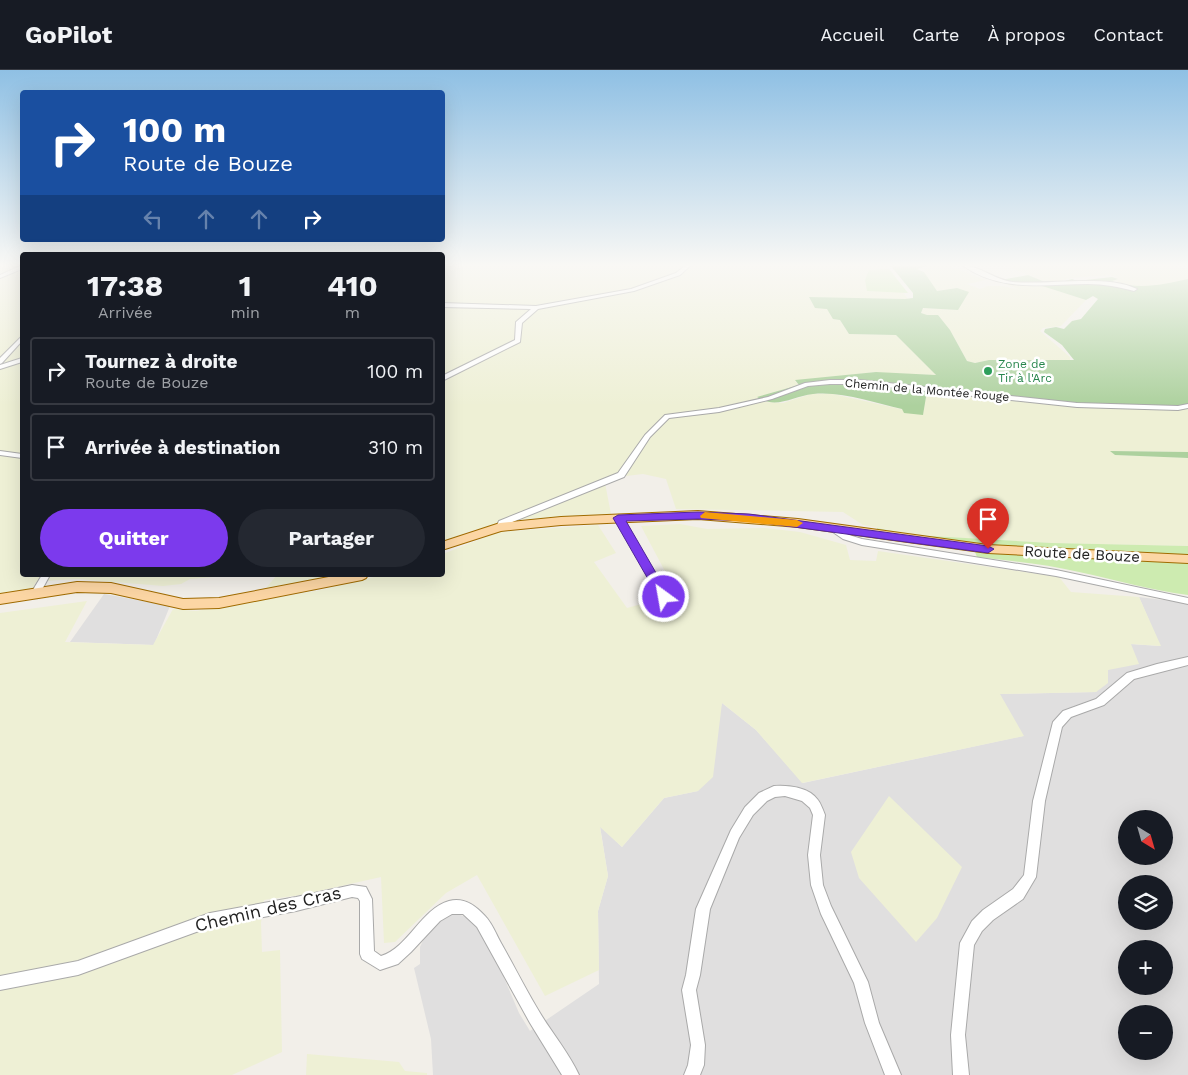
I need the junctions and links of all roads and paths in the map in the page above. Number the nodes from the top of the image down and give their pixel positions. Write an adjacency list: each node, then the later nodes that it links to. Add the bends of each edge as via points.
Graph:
1 (531, 312): 5 (street, via 519,322 515,344)
2 (20, 340): 4 (street)
3 (20, 360): 4 (street)
4 (0, 365)
5 (445, 377)
6 (1188, 406): 10 (street, Chemin de la Montée Rouge, via 1077,405 860,382 807,384 770,398 719,410 667,416 647,436 620,475 502,523)
7 (0, 453): 8 (street)
8 (20, 456)
9 (618, 518): 10 (main road, Route de Bouze); 11 (main road, Route de Bouze, via 698,515); 17 (street)
10 (500, 527): 12 (main road, Route de Bouze)
11 (833, 528): 13 (main road, Route de Bouze, via 988,549); 19 (street, via 862,542 1056,573)
12 (445, 545)
13 (1188, 559)
14 (45, 577): 16 (street)
15 (352, 577): 16 (main road, via 219,603 183,604 111,588 77,587)
16 (36, 593): 18 (main road)
17 (664, 597)
18 (0, 599)
19 (1188, 601)
20 (1188, 661): 25 (street, via 1131,676 1100,702 1062,717 1055,730 1039,801 1030,877 1018,894 984,919 967,943 958,1034)
21 (0, 983): 22 (street, Chemin des Cras, via 78,968 210,920 352,890 360,892 366,899 367,954 375,962 384,963 397,956 440,912 462,905 474,911 482,922)
22 (571, 1075)
23 (692, 1075): 24 (street, via 698,1045 689,990 703,909 735,834 749,811 763,797 785,791 805,796 819,815 814,855 817,885 858,976)
24 (893, 1075)
25 (961, 1075)

